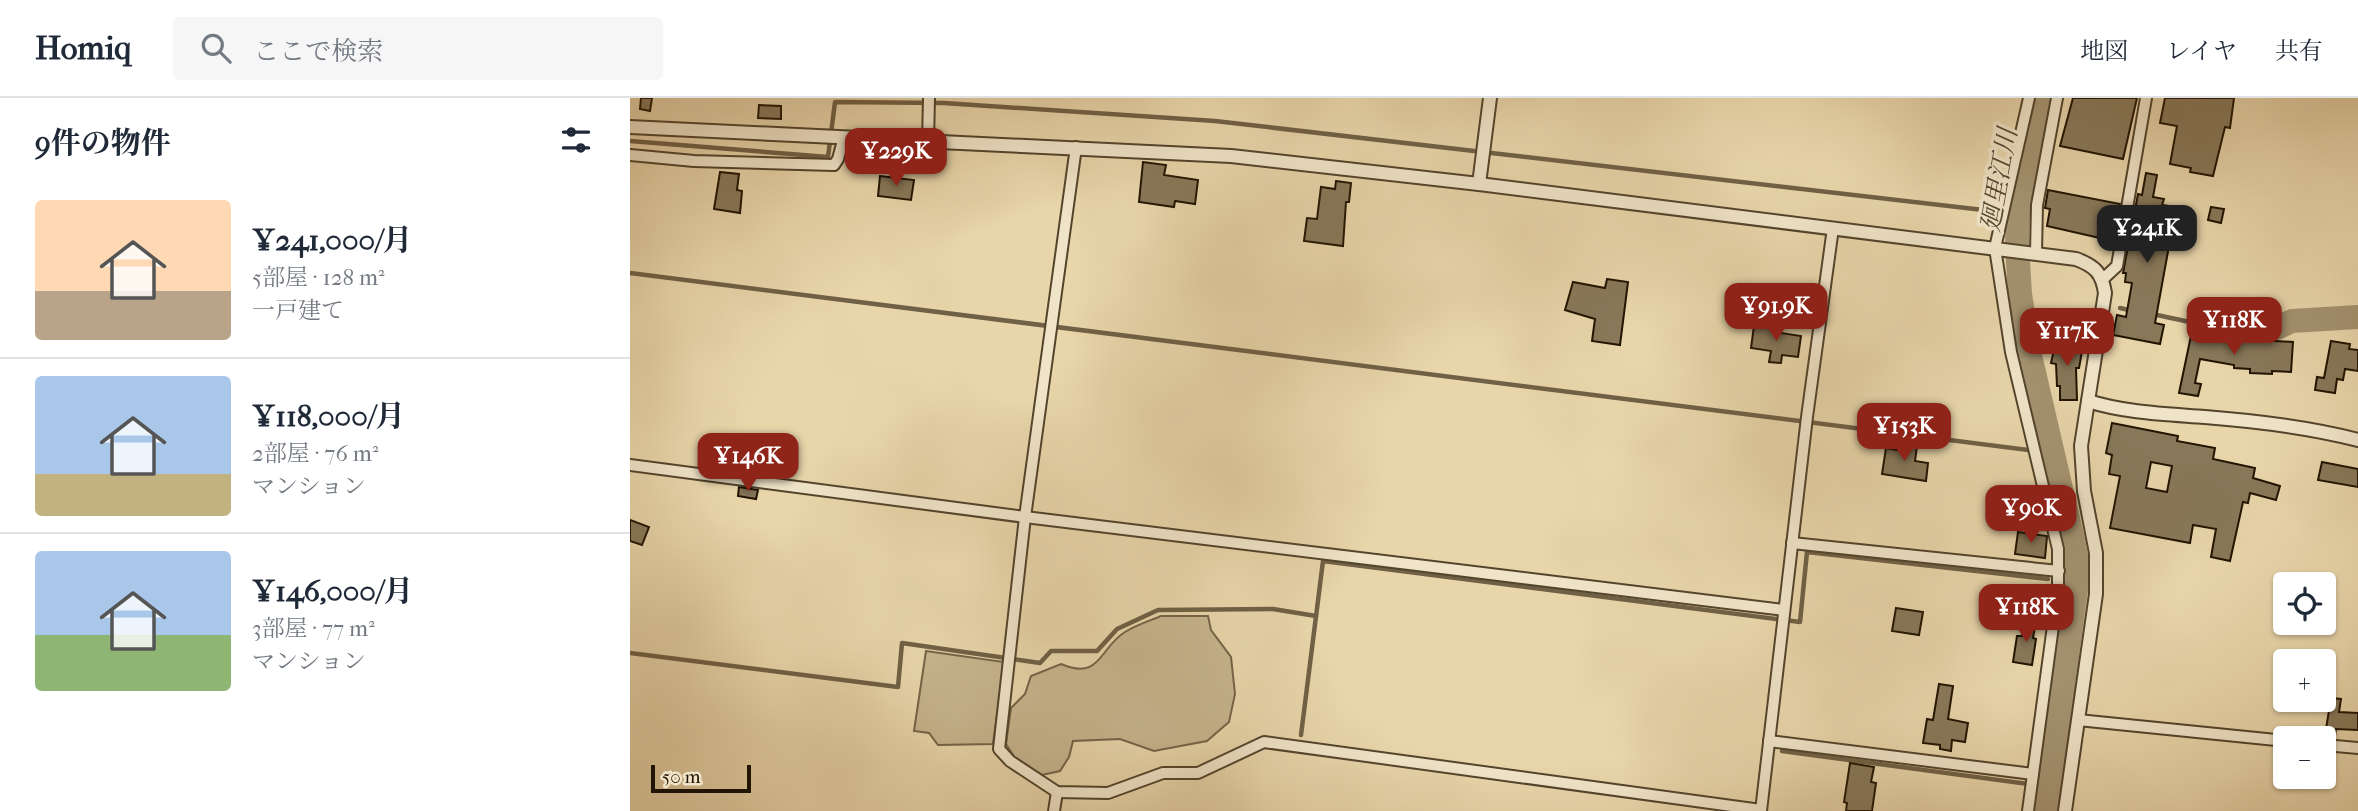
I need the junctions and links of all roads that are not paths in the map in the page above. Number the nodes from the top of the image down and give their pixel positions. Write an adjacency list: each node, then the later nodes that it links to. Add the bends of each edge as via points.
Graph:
1 (1490, 98): 11 (street)
2 (2029, 98): 13 (street)
3 (2057, 98): 14 (street, via 2037,205)
4 (2146, 98): 15 (street, via 2117,266)
5 (929, 102): 8 (street)
6 (630, 127): 7 (street)
7 (835, 137): 8 (street); 10 (street, via 838,159 834,165)
8 (928, 141): 9 (street)
9 (1076, 147): 11 (street, via 1231,156); 19 (street)
10 (630, 155)
11 (1479, 184): 12 (street)
12 (1833, 228): 13 (street); 20 (street)
13 (1996, 248): 14 (street); 21 (street, via 2011,352)
14 (2036, 253): 15 (street, via 2090,264)
15 (2103, 279): 16 (street, via 2105,293)
16 (2088, 401): 17 (street, via 2113,409 2250,421); 23 (street, via 2081,446 2096,594)
17 (2358, 440)
18 (630, 465): 19 (street)
19 (1025, 517): 22 (street); 29 (street, via 999,749)
20 (1792, 543): 21 (street); 22 (street)
21 (2059, 571): 28 (street)
22 (1783, 617): 25 (street)
23 (2078, 720): 24 (street); 33 (street)
24 (2273, 740)
25 (1769, 741): 28 (street); 30 (street)
26 (2336, 746): 27 (street)
27 (2358, 748)
28 (2032, 781): 32 (street)
29 (1057, 792): 30 (street, via 1108,793 1163,773 1198,773 1264,742); 31 (street)
30 (1761, 810)
31 (1054, 811)
32 (2028, 811)
33 (2065, 811)

